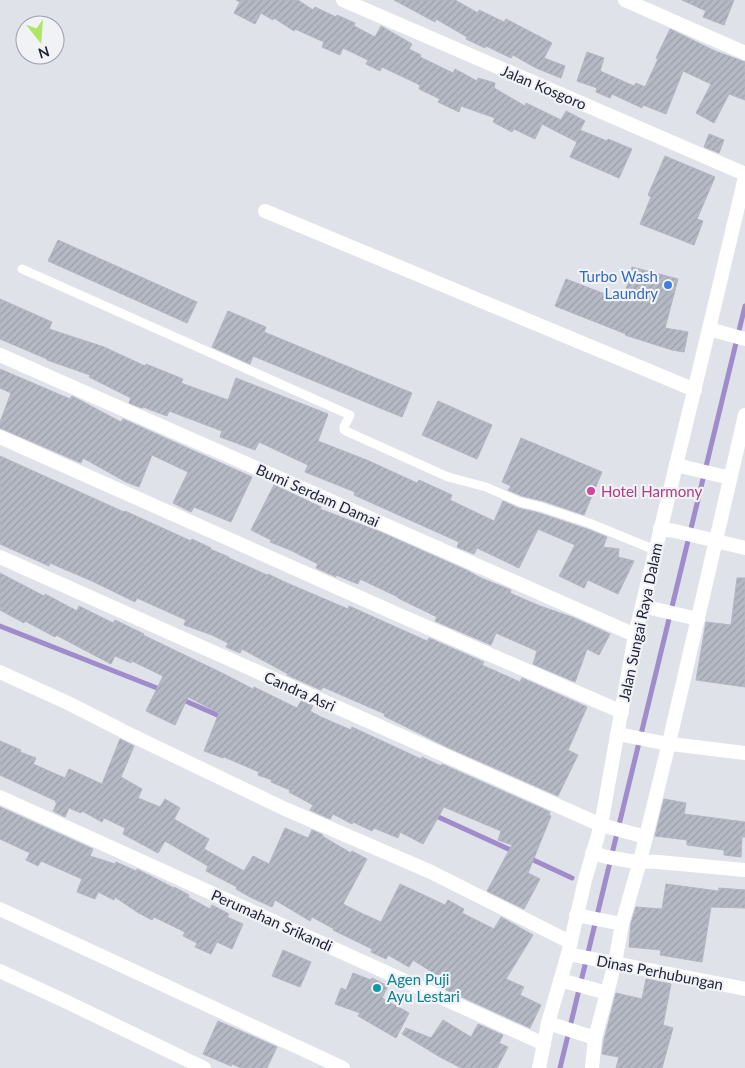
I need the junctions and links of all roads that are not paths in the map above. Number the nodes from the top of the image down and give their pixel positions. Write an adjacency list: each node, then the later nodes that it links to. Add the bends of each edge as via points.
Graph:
1 (343, 0): 4 (street, Jalan Kosgoro)
2 (625, 0): 3 (street)
3 (745, 53)
4 (745, 176): 6 (street, Jalan Sungai Raya Dalam)
5 (265, 211): 11 (street)
6 (741, 225): 8 (street, Jalan Sungai Raya Dalam)
7 (22, 269): 19 (lane, via 350,415 344,430 448,477 589,523)
8 (715, 331): 9 (street); 11 (street, Jalan Sungai Raya Dalam)
9 (745, 340)
10 (0, 355): 23 (street, Bumi Serdam Damai)
11 (695, 390): 14 (street, Jalan Sungai Raya Dalam)
12 (745, 416): 15 (street)
13 (0, 437): 25 (street)
14 (676, 465): 15 (street); 16 (street, Jalan Sungai Raya Dalam)
15 (727, 478): 17 (street)
16 (660, 529): 17 (street); 19 (street, Jalan Sungai Raya Dalam)
17 (712, 540): 18 (street); 22 (street)
18 (745, 548)
19 (655, 550): 21 (street, Jalan Sungai Raya Dalam)
20 (0, 557): 30 (street, Candra Asri)
21 (642, 606): 22 (street); 23 (street, Jalan Sungai Raya Dalam)
22 (693, 618): 27 (street)
23 (635, 635): 25 (street, Jalan Sungai Raya Dalam)
24 (0, 672): 38 (street, Dinas Perhubungan, via 283,808 431,872)
25 (622, 712): 26 (street, Jalan Sungai Raya Dalam)
26 (623, 735): 27 (street); 30 (street, Jalan Sungai Raya Dalam)
27 (666, 743): 28 (street); 31 (street)
28 (745, 753)
29 (0, 797): 46 (street, Perumahan Srikandi)
30 (606, 827): 31 (street, Candra Asri); 32 (street, Jalan Sungai Raya Dalam)
31 (641, 836): 33 (street)
32 (592, 853): 33 (street); 36 (street, Jalan Sungai Raya Dalam)
33 (635, 861): 34 (street); 37 (street)
34 (745, 870)
35 (0, 909): 48 (street)
36 (580, 916): 37 (street); 38 (street, Jalan Sungai Raya Dalam)
37 (618, 923): 39 (street)
38 (571, 950): 39 (street, Dinas Perhubungan); 41 (street, Jalan Sungai Raya Dalam)
39 (610, 962): 42 (street, Dinas Perhubungan); 43 (street)
40 (0, 971): 47 (street)
41 (566, 981): 43 (street); 44 (street, Jalan Sungai Raya Dalam)
42 (745, 989)
43 (604, 992): 45 (street)
44 (552, 1024): 45 (street); 46 (street, Jalan Sungai Raya Dalam)
45 (592, 1037): 50 (street)
46 (544, 1044): 49 (street, Jalan Sungai Raya Dalam)
47 (204, 1068)
48 (343, 1068)
49 (539, 1068)
50 (592, 1068)

